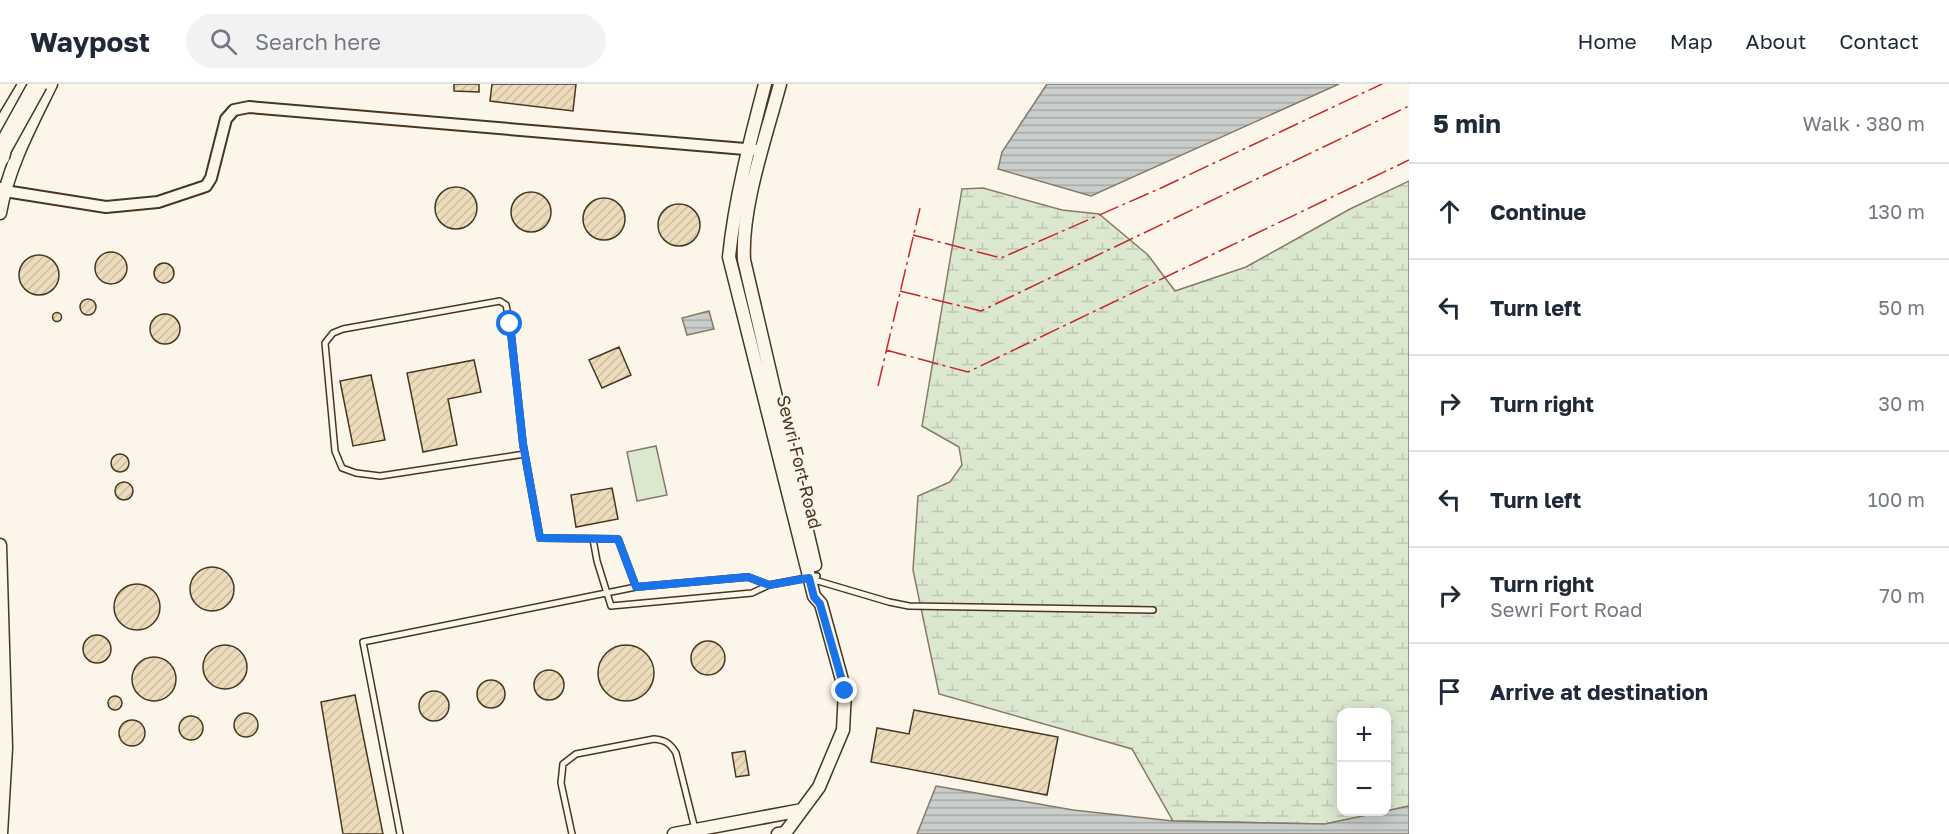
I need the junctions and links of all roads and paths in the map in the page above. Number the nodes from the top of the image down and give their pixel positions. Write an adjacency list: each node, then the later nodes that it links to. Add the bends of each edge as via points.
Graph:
1 (22, 84): 7 (street)
2 (28, 84): 8 (highway)
3 (38, 84): 12 (highway, bridge)
4 (51, 84): 9 (street)
5 (765, 84): 10 (street, Sewri Fort Road)
6 (780, 84): 11 (street)
7 (0, 119)
8 (0, 131): 9 (street)
9 (24, 141): 13 (street)
10 (748, 148): 11 (street); 13 (street, via 249,107 234,110 226,119 206,186 158,202 106,207); 15 (street, Sewri Fort Road, via 729,257)
11 (763, 151): 15 (street, via 743,240)
12 (0, 156)
13 (3, 189): 14 (street)
14 (0, 213)
15 (752, 325): 19 (street, Sewri Fort Road)
16 (525, 454): 16 (lane, via 380,477 342,468 335,451 326,343 333,333 343,329 500,301 506,306 510,324); 17 (lane, via 540,538)
17 (593, 539): 21 (lane, via 618,539); 22 (lane)
18 (0, 545): 24 (street)
19 (814, 580): 20 (lane); 23 (lane, via 909,606); 25 (street, Sewri Fort Road, via 814,597 820,604 845,691 843,729 819,787)
20 (769, 585): 21 (lane, via 748,577); 22 (lane, via 752,593 611,606)
21 (636, 587): 22 (lane)
22 (607, 592): 28 (lane, via 363,642)
23 (1154, 610)
24 (3, 755): 27 (street)
25 (801, 810): 26 (street); 31 (street, Sewri Fort Road)
26 (696, 832): 29 (lane, via 676,753 670,744 654,739 576,754 563,764 561,783); 30 (street)
27 (1, 834)
28 (400, 834)
29 (572, 834)
30 (674, 834)
31 (782, 834)

